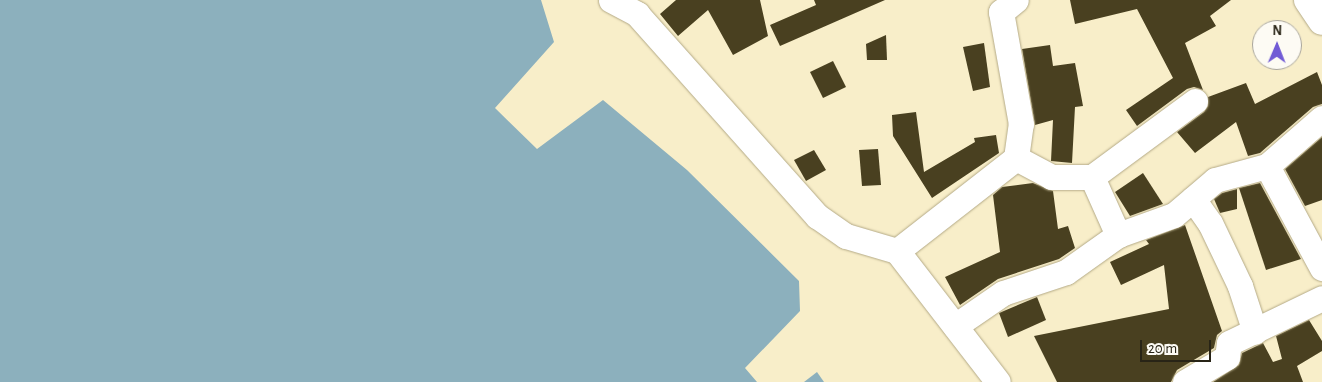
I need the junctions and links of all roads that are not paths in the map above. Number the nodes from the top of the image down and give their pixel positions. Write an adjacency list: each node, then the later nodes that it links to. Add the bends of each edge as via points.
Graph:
1 (611, 0): 4 (street)
2 (1016, 0): 8 (street, via 1000,12 1021,124)
3 (1308, 0): 5 (main road)
4 (645, 7): 13 (street, via 817,216 846,236)
5 (1322, 21)
6 (1195, 101): 10 (street)
7 (1322, 118): 9 (street)
8 (1016, 158): 10 (street, via 1051,177); 13 (street)
9 (1267, 166): 11 (street, via 1215,180); 14 (street)
10 (1092, 177): 12 (street)
11 (1193, 199): 12 (street, via 1174,215); 17 (street, via 1210,223 1240,286)
12 (1118, 234): 16 (street, via 1066,272 1003,293)
13 (897, 251): 16 (street)
14 (1322, 268)
15 (1322, 298): 17 (street)
16 (955, 326): 18 (street)
17 (1255, 332): 19 (street, via 1228,343 1227,357)
18 (998, 382)
19 (1185, 382)

